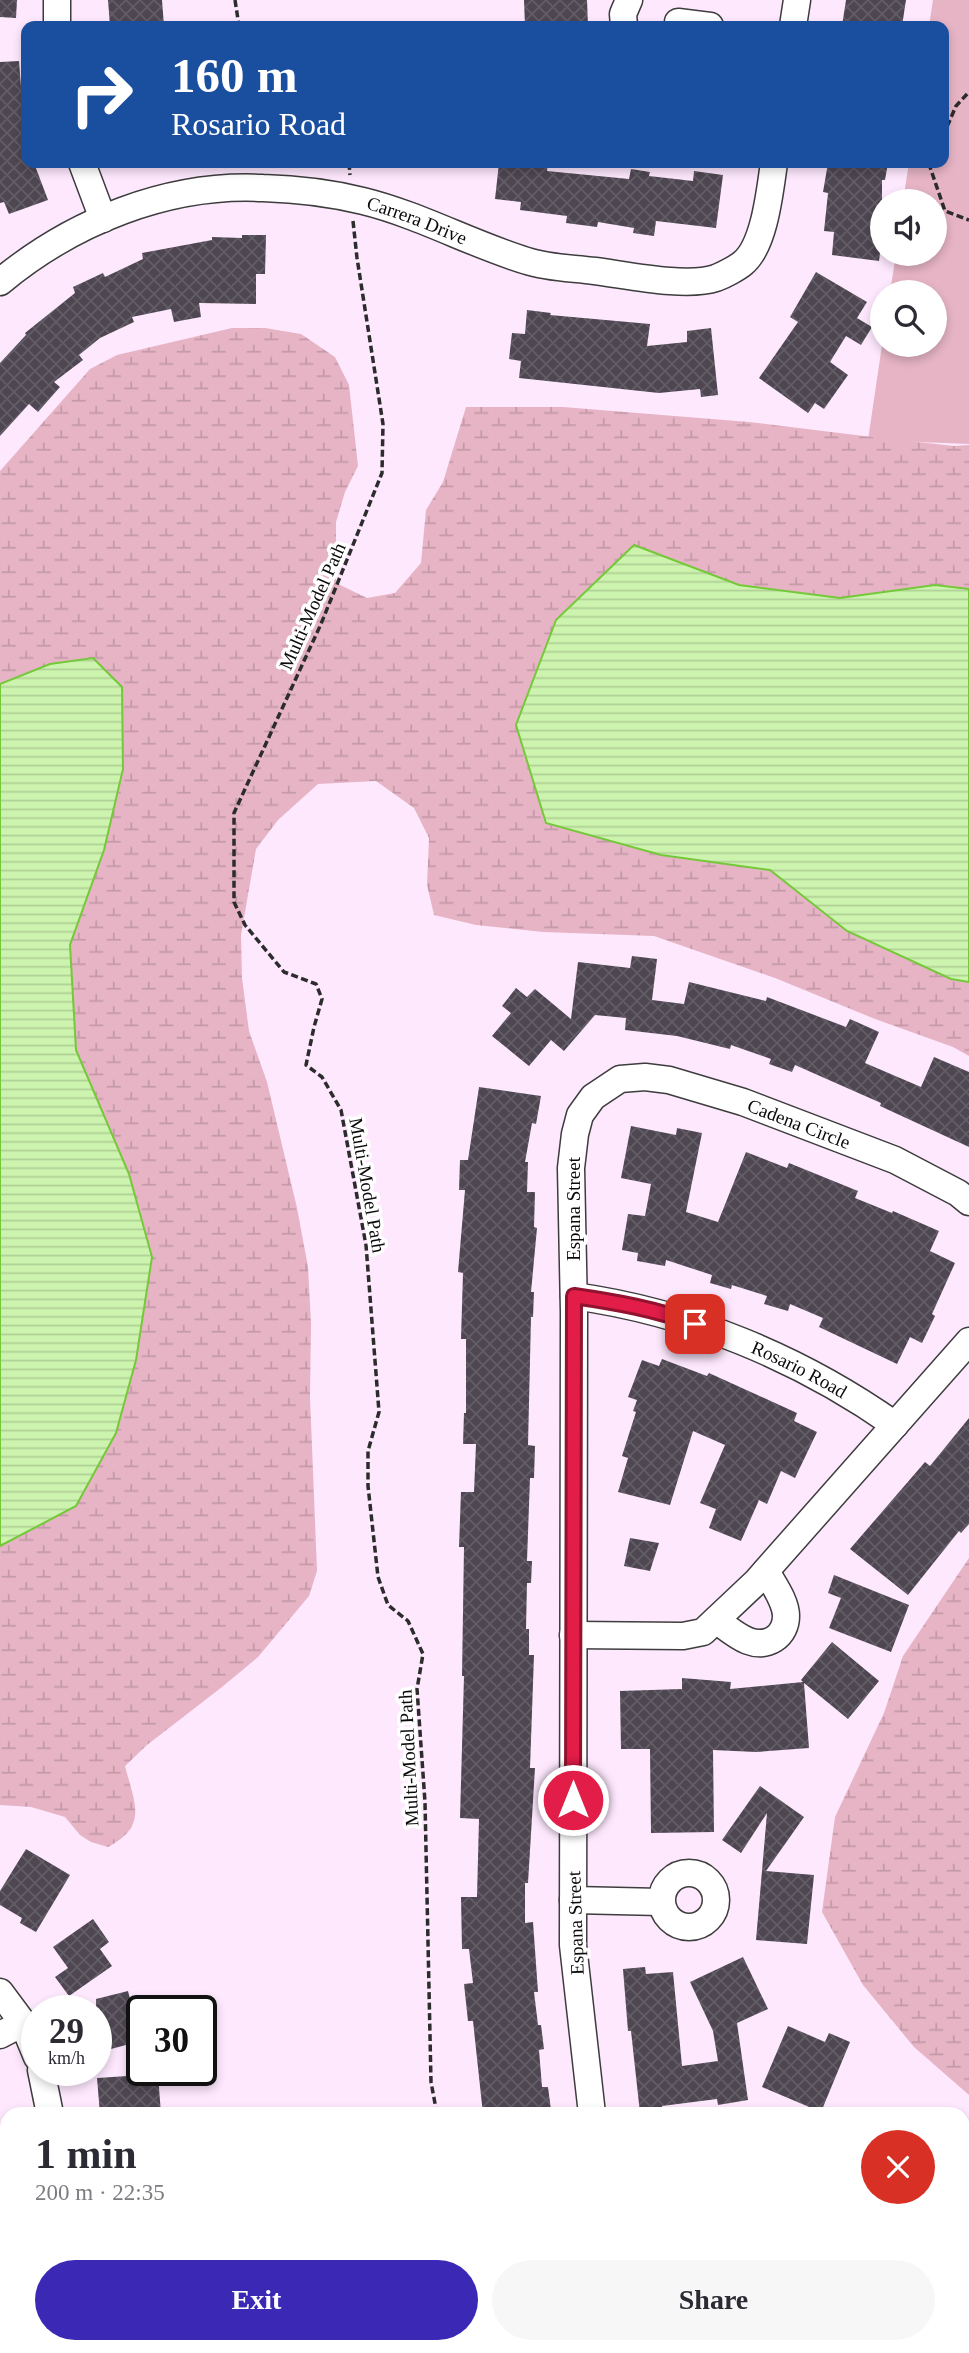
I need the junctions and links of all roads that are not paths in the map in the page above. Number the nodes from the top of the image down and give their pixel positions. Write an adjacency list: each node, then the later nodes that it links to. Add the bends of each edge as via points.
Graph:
1 (57, 0): 4 (street)
2 (629, 0): 5 (street)
3 (797, 0): 6 (street)
4 (57, 21)
5 (624, 21)
6 (794, 21)
7 (84, 168): 9 (street)
8 (773, 168): 9 (street, Carrera Drive, via 759,238 745,262 715,278 678,281 530,262 414,216 352,199 262,187 214,189 158,199)
9 (103, 219): 10 (street, Carrera Drive, via 62,237)
10 (0, 282)
11 (620, 1079): 12 (street, Cadena Circle, via 670,1080 743,1102 895,1160); 13 (street, Espana Street, via 593,1097 580,1115 575,1134 571,1168)
12 (969, 1202)
13 (574, 1296): 15 (street, Rosario Road, via 671,1315 743,1342 813,1373); 18 (street, Espana Street)
14 (969, 1341): 15 (street)
15 (895, 1425): 16 (street)
16 (766, 1571): 17 (street); 17 (street, via 786,1614 778,1637 755,1644)
17 (716, 1620): 18 (street, via 703,1632 683,1636)
18 (573, 1634): 19 (street, Espana Street)
19 (573, 1900): 20 (street); 25 (street, Espana Street, via 573,1945)
20 (661, 1902)
21 (0, 1992): 22 (street)
22 (11, 2029)
23 (44, 2086): 24 (street)
24 (49, 2107)
25 (591, 2107)

